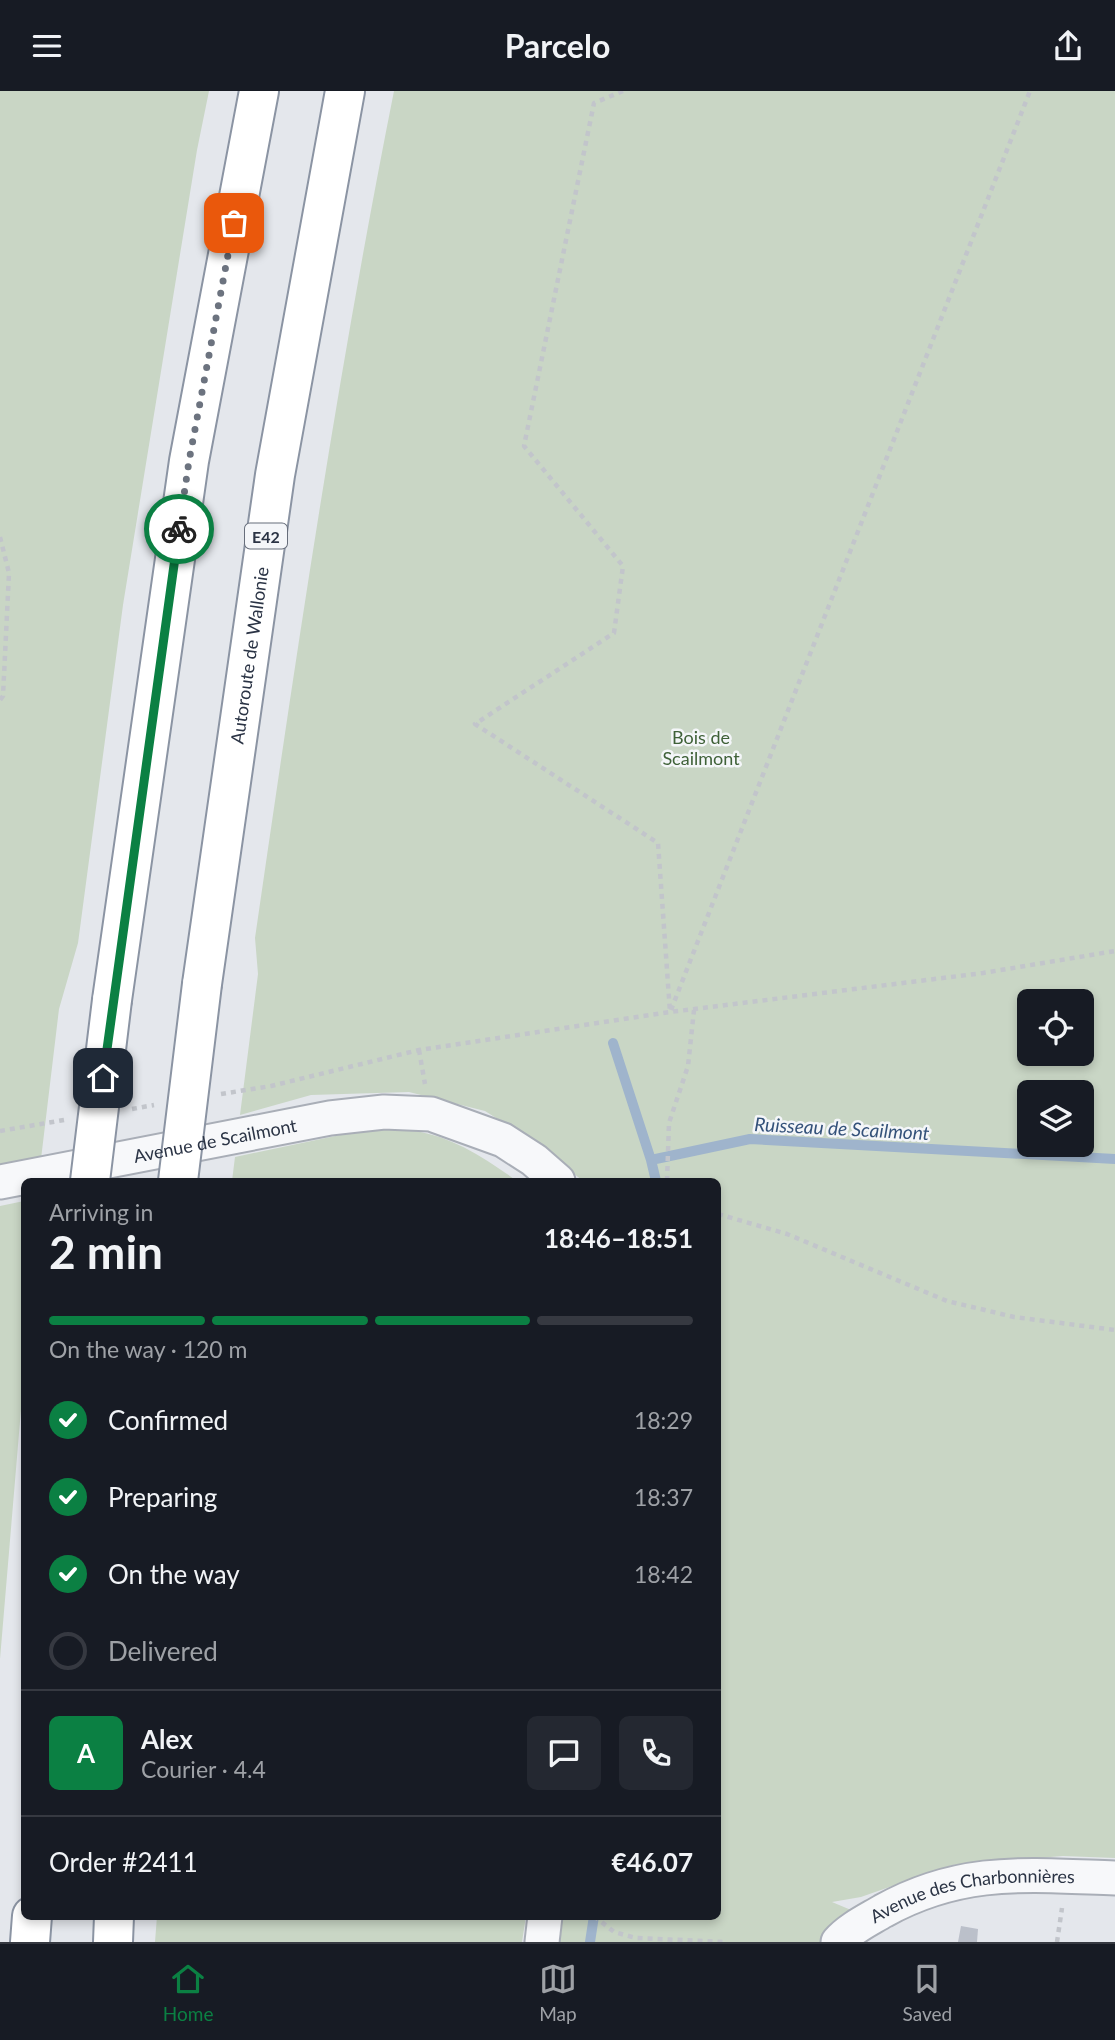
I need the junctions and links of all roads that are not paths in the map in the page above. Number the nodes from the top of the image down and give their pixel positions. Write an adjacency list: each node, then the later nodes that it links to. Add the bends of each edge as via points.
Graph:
1 (259, 91): 3 (highway, bridge, via 189,461)
2 (345, 91): 4 (highway, Autoroute de Wallonie / E42, bridge, via 275,475)
3 (90, 1178)
4 (178, 1178)
5 (555, 1178): 6 (street, Avenue de Scailmont, via 503,1140 430,1114 384,1112 330,1118)
6 (0, 1182)
7 (1115, 1878): 14 (street, Avenue des Charbonnières, via 1005,1874 965,1879 896,1904)
8 (32, 1920): 11 (highway)
9 (114, 1920): 12 (highway)
10 (545, 1920): 13 (street)
11 (30, 1942)
12 (113, 1942)
13 (542, 1942)
14 (838, 1942)

